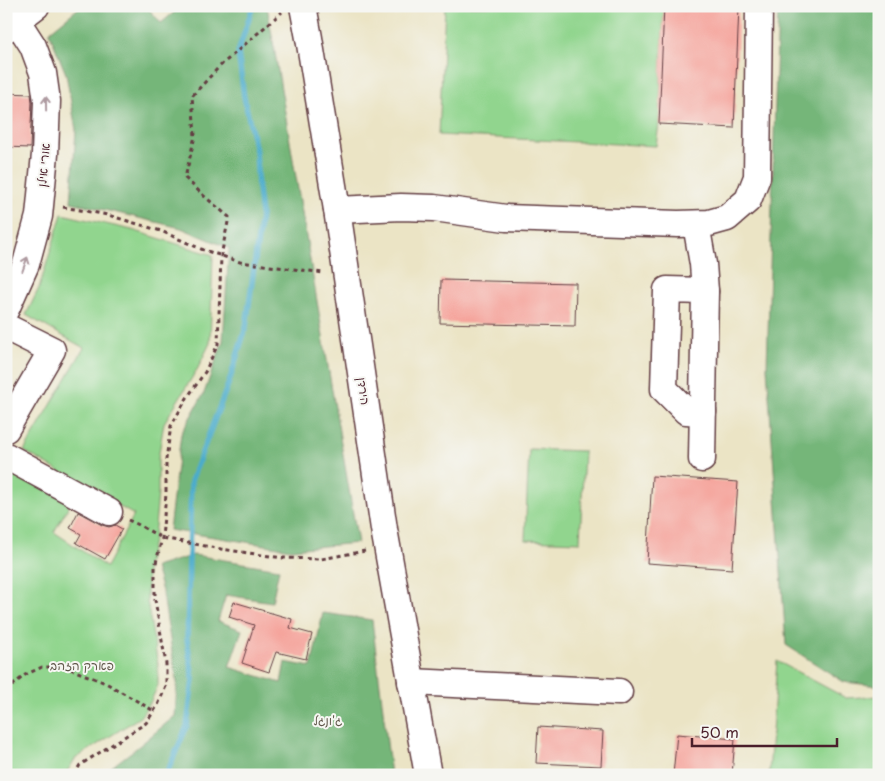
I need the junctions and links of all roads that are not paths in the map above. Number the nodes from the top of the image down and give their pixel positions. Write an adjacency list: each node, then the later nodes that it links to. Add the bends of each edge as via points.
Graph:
1 (303, 6): 4 (street, הירדן)
2 (759, 6): 5 (street, via 757,177 748,200 727,218)
3 (20, 19): 7 (street, אורי אילן, one-way to 3, via 26,264 38,216 45,154 47,101 43,73)
4 (337, 210): 5 (street, via 434,208 506,218); 14 (street, הירדן, via 387,547)
5 (696, 224): 6 (street)
6 (705, 291): 9 (street); 9 (street, via 666,290 664,389 686,410)
7 (6, 309)
8 (6, 327): 10 (street, via 52,350)
9 (703, 412): 12 (street)
10 (6, 428)
11 (6, 456): 13 (street)
12 (702, 459)
13 (109, 512)
14 (412, 682): 15 (street); 16 (street, הירדן)
15 (619, 692)
16 (428, 775)

